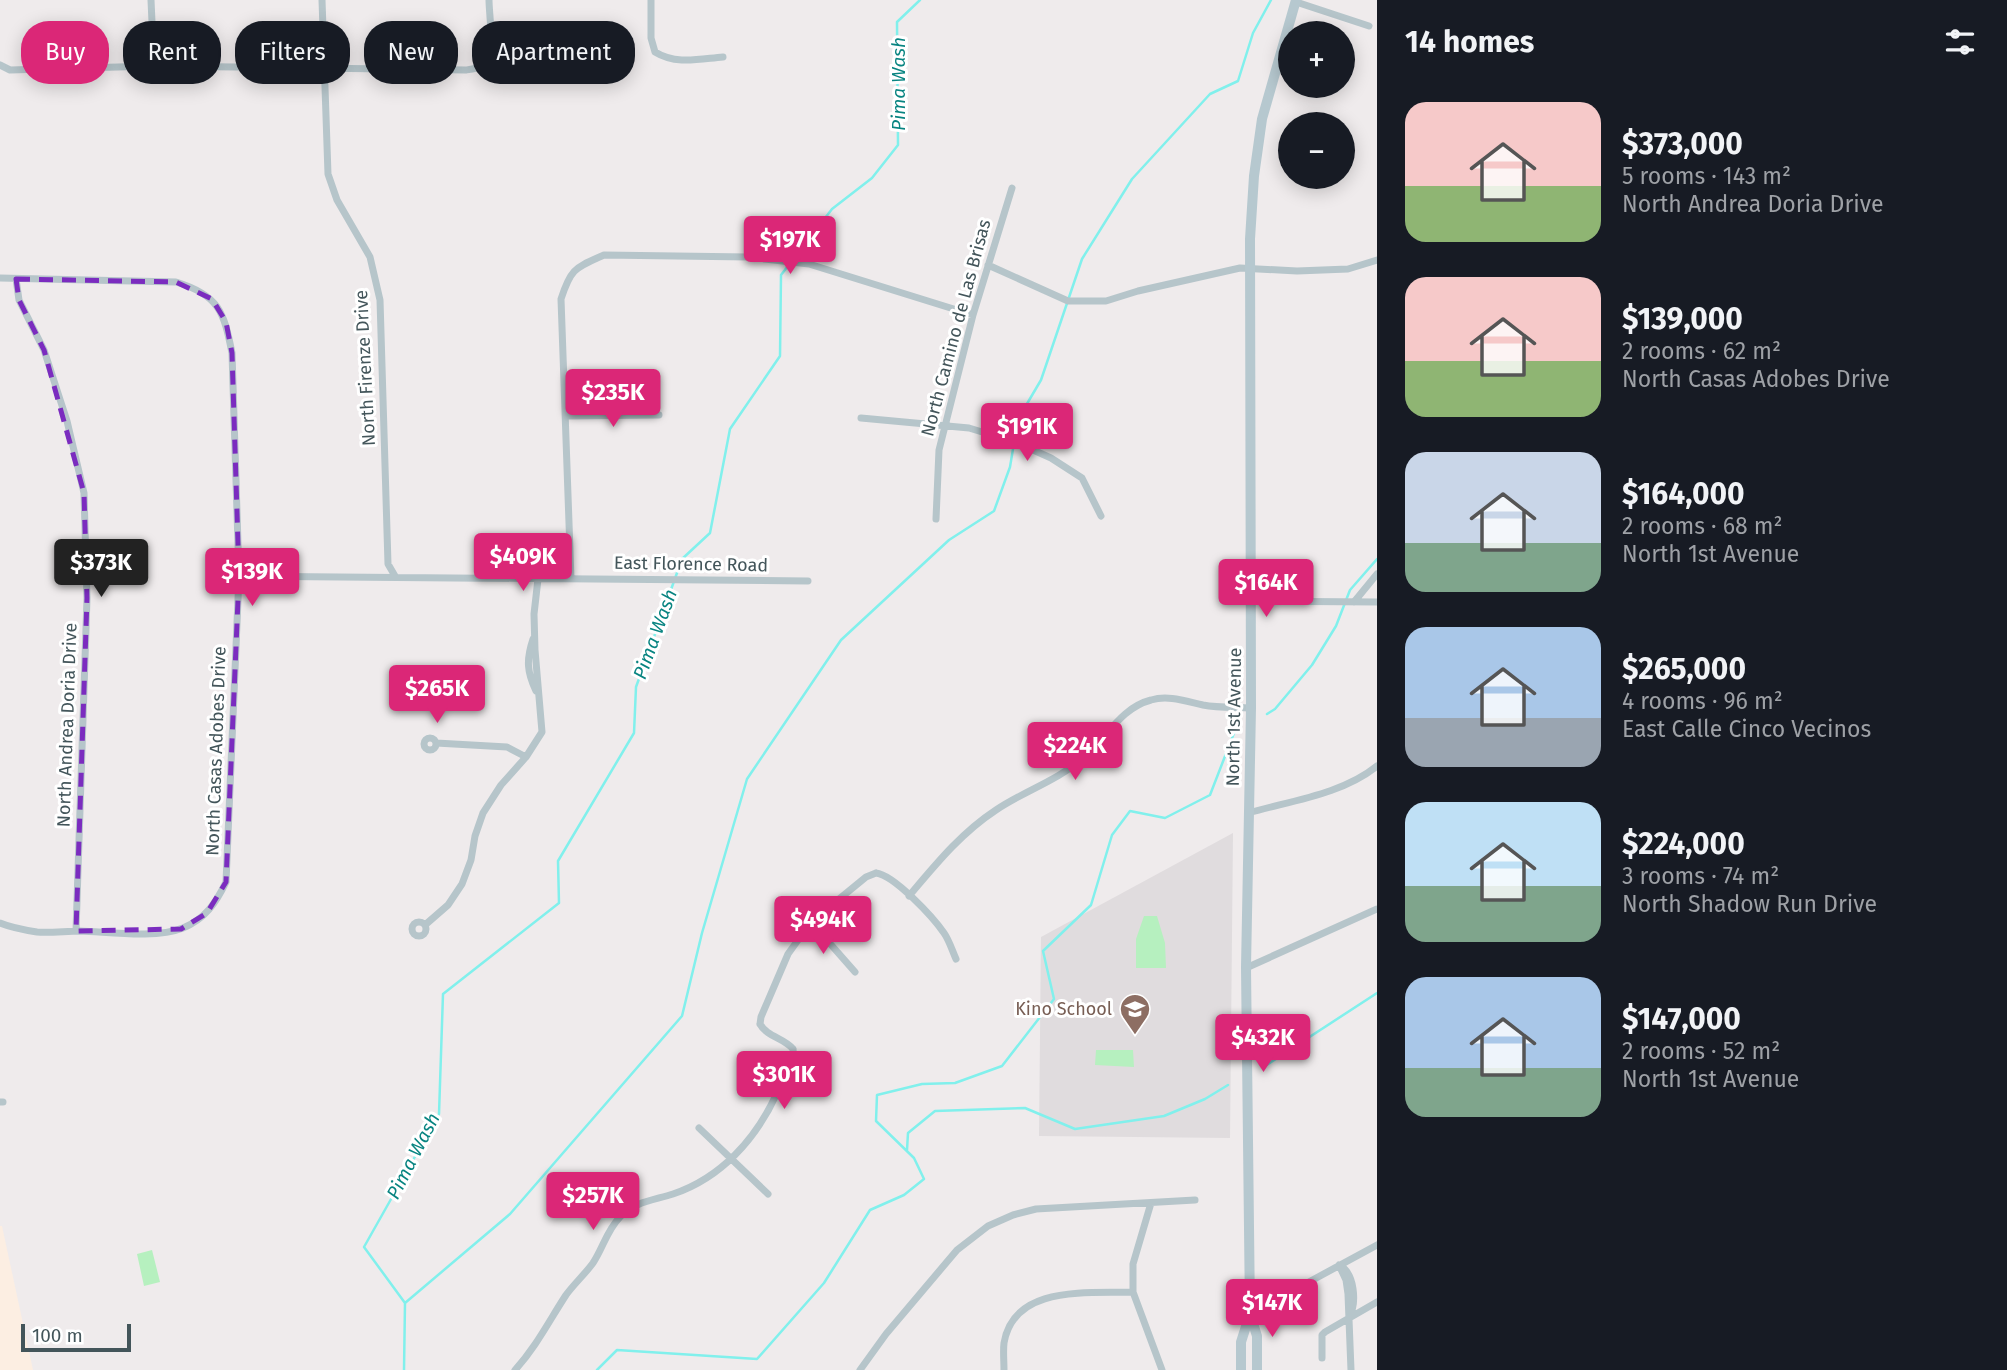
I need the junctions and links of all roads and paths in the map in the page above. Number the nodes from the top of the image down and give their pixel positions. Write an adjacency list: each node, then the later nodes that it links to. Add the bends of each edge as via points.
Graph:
1 (151, 0): 6 (street)
2 (322, 0): 7 (street, North Firenze Drive)
3 (489, 0): 12 (street, via 491,53 478,67)
4 (651, 0): 9 (street, via 655,51 666,59)
5 (1296, 1): 8 (street); 17 (main road, North 1st Avenue, via 1262,120)
6 (152, 21)
7 (323, 21)
8 (1369, 26)
9 (723, 57)
10 (0, 65): 11 (street, via 10,70)
11 (123, 67)
12 (350, 69)
13 (326, 84): 29 (street, North Firenze Drive, via 328,174 337,200 370,257 380,300 388,564)
14 (1012, 188): 16 (street, North Camino de Las Brisas)
15 (1377, 260): 17 (street, via 1348,269)
16 (988, 265): 17 (street, via 1068,301 1106,301); 20 (street, North Camino de Las Brisas)
17 (1250, 267): 33 (main road, North 1st Avenue)
18 (0, 278): 19 (street, North Casas Adobes Drive)
19 (16, 279): 28 (street, North Casas Adobes Drive, via 176,282 212,299 226,322 232,353); 46 (street, North Andrea Doria Drive, via 19,300 44,350 63,409 84,493 87,598)
20 (973, 315): 22 (street, via 809,264 748,257 604,255 569,275 561,299); 24 (street, North Camino de Las Brisas)
21 (659, 415): 22 (street)
22 (566, 416): 31 (street)
23 (861, 418): 24 (street)
24 (944, 425): 25 (street, via 969,428 1051,458 1082,478); 26 (street, North Camino de Las Brisas)
25 (1101, 516)
26 (936, 519)
27 (1377, 574): 34 (street)
28 (239, 576): 29 (street, East Florence Road); 46 (street, North Casas Adobes Drive, via 226,882 208,913 181,929 159,933)
29 (395, 576): 30 (street, East Florence Road)
30 (538, 579): 31 (street, East Florence Road); 38 (street, via 527,673 539,698 542,732)
31 (570, 579): 32 (street, East Florence Road)
32 (808, 581)
33 (1251, 601): 34 (street); 36 (main road, North 1st Avenue)
34 (1354, 602): 35 (street)
35 (1377, 602)
36 (1251, 708): 40 (main road, North 1st Avenue); 41 (street, via 1163,698 1141,703 1067,770 981,821)
37 (436, 743): 38 (street, via 507,747)
38 (526, 757): 45 (street, via 483,813 462,884 448,905)
39 (1377, 766): 40 (street, via 1345,784)
40 (1248, 813): 48 (main road, North 1st Avenue)
41 (909, 896): 43 (street, via 876,869); 47 (street, via 944,933)
42 (1377, 909): 48 (street)
43 (811, 922): 49 (street); 51 (street, via 788,954 758,1025 795,1048 792,1059 767,1114)
44 (0, 923): 46 (street, North Casas Adobes Drive, via 40,932)
45 (425, 925)
46 (76, 931)
47 (956, 958)
48 (1246, 968): 59 (main road, North 1st Avenue)
49 (855, 972)
50 (699, 1128): 51 (street)
51 (731, 1160): 52 (street); 62 (street, via 685,1189 623,1213 593,1263)
52 (768, 1194)
53 (1195, 1199): 54 (street)
54 (1151, 1203): 57 (street, via 1133,1264); 63 (street, via 1036,1209 988,1226 957,1250)
55 (1377, 1245): 56 (street)
56 (1339, 1265): 59 (street); 60 (street, via 1352,1282)
57 (1133, 1292): 64 (street, via 1051,1296 1027,1306 1012,1321 1004,1342); 65 (street)
58 (1377, 1302): 60 (street)
59 (1250, 1314): 66 (main road, North 1st Avenue, via 1241,1342); 67 (main road, North 1st Avenue, via 1257,1336)
60 (1349, 1317): 61 (street, via 1322,1335); 68 (street)
61 (1322, 1358)
62 (515, 1370)
63 (860, 1370)
64 (1004, 1370)
65 (1162, 1370)
66 (1241, 1370)
67 (1257, 1370)
68 (1351, 1370)

